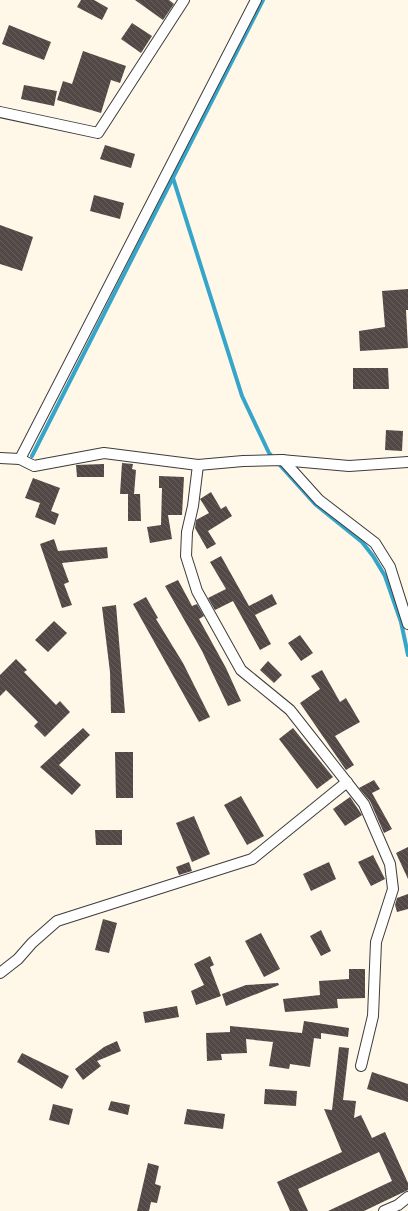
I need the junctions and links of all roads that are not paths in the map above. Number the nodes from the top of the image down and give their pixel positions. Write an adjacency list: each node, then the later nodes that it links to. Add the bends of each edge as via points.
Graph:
1 (184, 0): 3 (street, via 98,133)
2 (256, 0): 5 (street)
3 (0, 112)
4 (0, 458): 5 (street)
5 (20, 459): 8 (street, via 34,466 104,453)
6 (282, 460): 7 (street, via 349,466); 8 (street, via 243,460); 9 (street, via 319,500 375,543 390,567)
7 (408, 462)
8 (198, 465): 10 (street, via 187,532 186,556 197,591 241,670 290,710)
9 (408, 624)
10 (347, 782): 11 (street, via 252,859 57,921 18,959); 12 (street, via 364,804 381,841 390,864 393,890 376,942 374,1016)
11 (0, 972)
12 (361, 1066)
13 (408, 1197): 14 (street)
14 (384, 1211)

